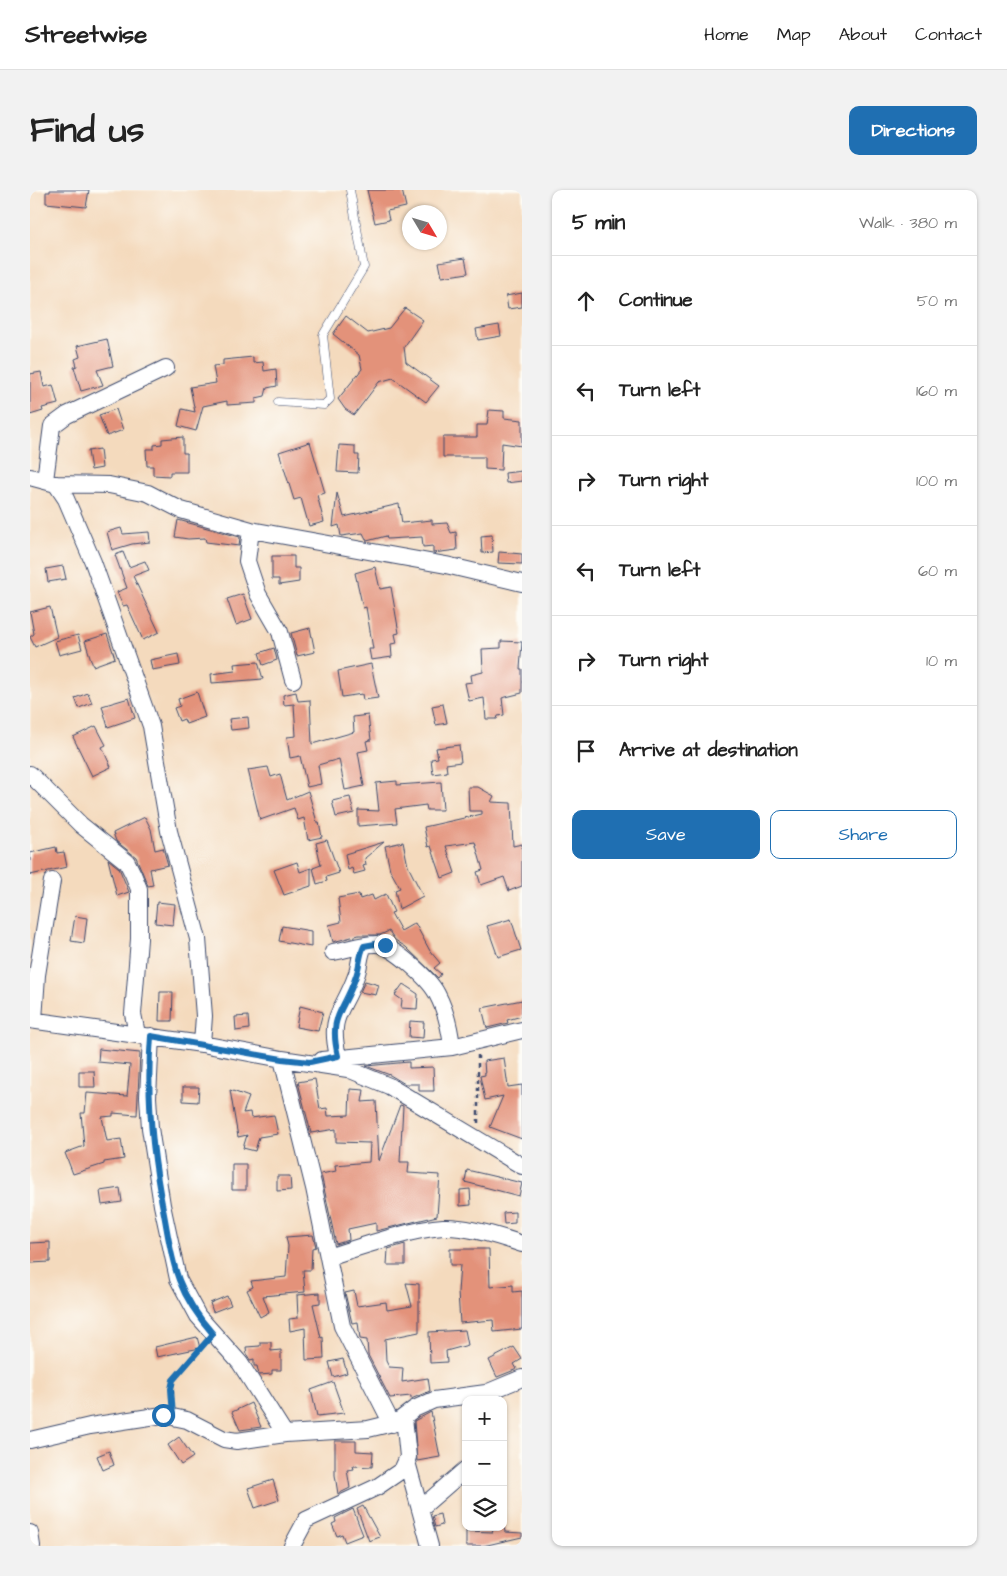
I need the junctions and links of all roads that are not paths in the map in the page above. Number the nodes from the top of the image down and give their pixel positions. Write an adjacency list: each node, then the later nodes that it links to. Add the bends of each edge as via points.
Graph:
1 (350, 190): 3 (lane, via 364,267 323,335 330,399 324,405)
2 (166, 368): 4 (street, via 67,415 52,426)
3 (278, 402)
4 (44, 480): 5 (street, via 109,485 148,493 182,510); 15 (street, via 66,499 93,562 151,726 169,831 198,939 204,1016)
5 (251, 530): 6 (street, via 446,564); 7 (street, via 247,561 258,594 280,632)
6 (522, 583)
7 (293, 680)
8 (30, 774): 14 (street, via 80,826 127,862 133,874 139,889 139,939 133,1014)
9 (52, 881): 12 (street)
10 (364, 946): 11 (street); 16 (street, via 385,945 397,952 436,992); 17 (street, via 351,993 336,1018 334,1028)
11 (333, 952)
12 (32, 1020): 14 (street)
13 (522, 1030): 16 (street)
14 (144, 1035): 15 (street); 25 (street, via 150,1128 178,1279 198,1316 240,1363)
15 (202, 1044): 18 (street)
16 (452, 1046): 17 (street)
17 (338, 1056): 19 (street)
18 (282, 1059): 19 (street); 22 (street)
19 (310, 1062): 20 (street, via 348,1069 389,1086)
20 (522, 1166)
21 (522, 1244): 22 (street, via 445,1227 423,1230)
22 (328, 1257): 24 (street, via 344,1332)
23 (522, 1378): 24 (street, via 486,1393 434,1400)
24 (398, 1420): 25 (street, via 368,1429); 27 (street)
25 (285, 1434): 26 (street, via 248,1441 231,1440 173,1416 140,1417)
26 (30, 1440)
27 (407, 1462): 29 (street); 32 (street, via 392,1478 306,1520)
28 (462, 1472): 29 (street)
29 (421, 1508): 33 (street)
30 (30, 1533): 31 (street)
31 (32, 1546)
32 (292, 1546)
33 (430, 1546)

